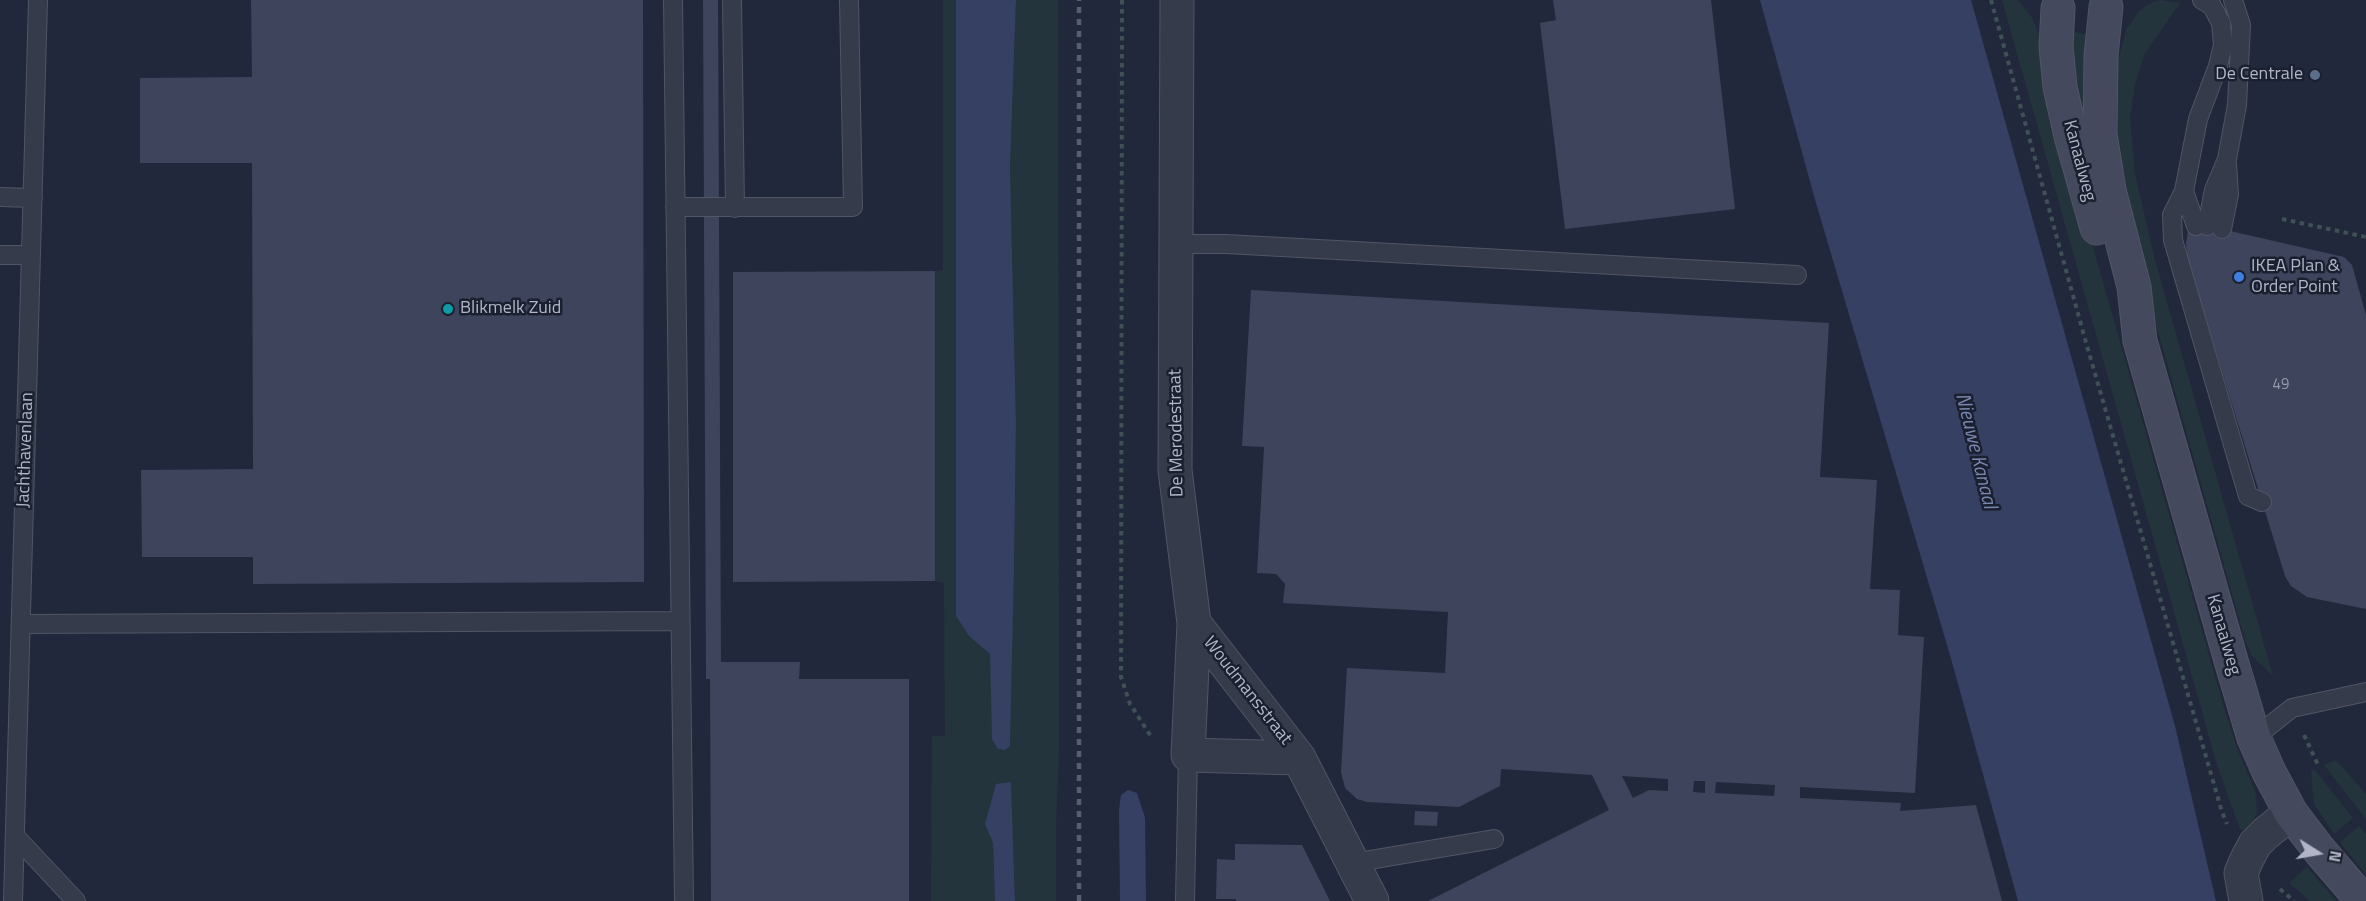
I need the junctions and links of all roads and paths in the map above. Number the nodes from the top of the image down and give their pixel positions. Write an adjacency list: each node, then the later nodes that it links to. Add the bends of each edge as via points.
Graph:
1 (38, 0): 14 (lane, Jachthavenlaan)
2 (673, 0): 15 (lane)
3 (732, 0): 16 (lane)
4 (849, 0): 16 (lane, via 853,207)
5 (1122, 0): 30 (path, via 1121,677 1130,704 1149,736 1170,752)
6 (1177, 0): 19 (street, De Merodestraat)
7 (1990, 0): 35 (path, via 2222,812)
8 (2202, 0): 12 (lane, via 2212,6 2221,23 2223,45 2198,119)
9 (2233, 0): 12 (lane, via 2241,25 2236,105 2227,159 2214,190 2208,227)
10 (2114, 3): 11 (main road, Kanaalweg, via 2082,12); 23 (main road, Kanaalweg, via 2101,56 2100,134 2109,190 2134,287)
11 (2049, 4): 23 (main road, Kanaalweg, via 2071,136 2114,292)
12 (2184, 191): 24 (lane, via 2172,215 2173,240 2248,496)
13 (0, 197): 14 (lane)
14 (33, 198): 21 (lane, Jachthavenlaan)
15 (675, 207): 16 (lane); 25 (lane)
16 (735, 208)
17 (2282, 219): 18 (path)
18 (2366, 237)
19 (1177, 244): 22 (lane); 26 (street, De Merodestraat, via 1175,470)
20 (0, 255): 21 (lane)
21 (31, 255): 27 (lane, Jachthavenlaan)
22 (1797, 275)
23 (2140, 341): 29 (main road, Kanaalweg)
24 (2262, 502)
25 (680, 621): 27 (lane); 39 (lane)
26 (1194, 623): 30 (street, De Merodestraat); 31 (street, Woudmansstraat)
27 (21, 624): 33 (lane, Jachthavenlaan)
28 (2366, 692): 29 (lane, via 2292,708)
29 (2254, 738): 32 (main road, Kanaalweg)
30 (1188, 755): 31 (street, Woudmansstraat); 40 (lane, De Merodestraat)
31 (1299, 758): 36 (street, Woudmansstraat)
32 (2291, 813): 35 (street, via 2255,844); 44 (main road, Kanaalweg)
33 (15, 836): 37 (lane, Jachthavenlaan); 38 (lane)
34 (1494, 839): 36 (lane)
35 (2247, 859): 42 (street, via 2241,873); 43 (path)
36 (1352, 863): 41 (street, Woudmansstraat)
37 (13, 901)
38 (76, 901)
39 (684, 901)
40 (1185, 901)
41 (1371, 901)
42 (2246, 901)
43 (2294, 901)
44 (2363, 901)

